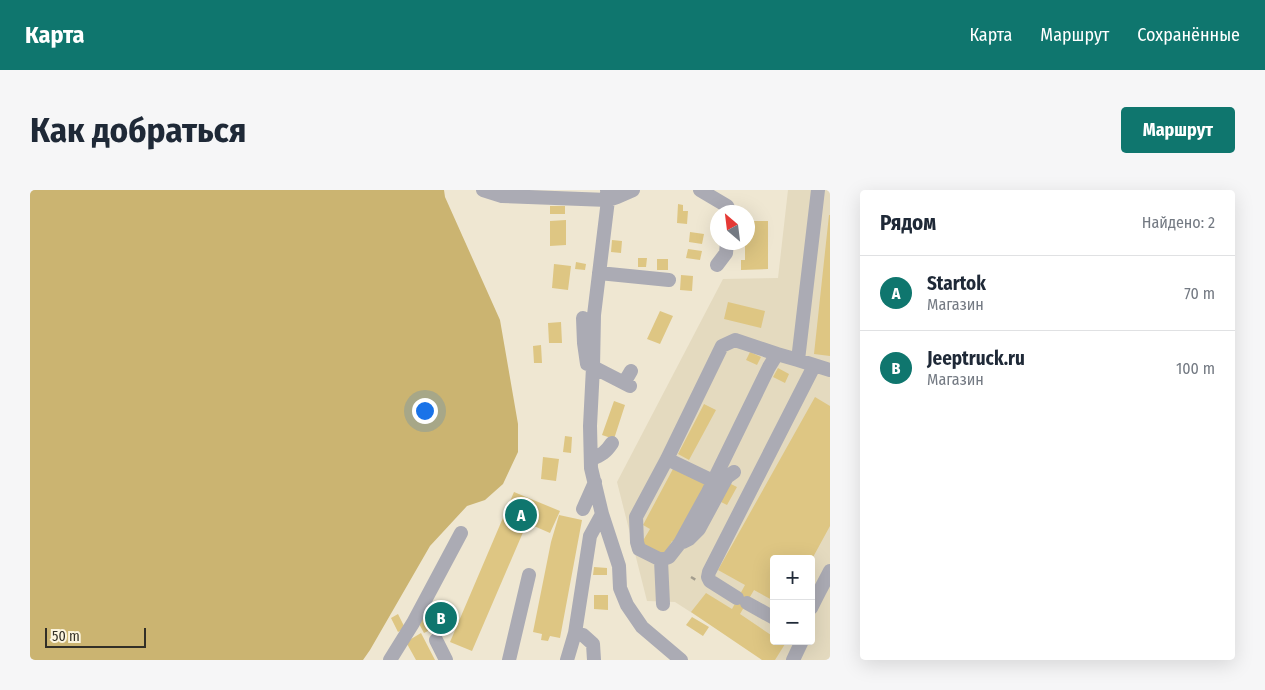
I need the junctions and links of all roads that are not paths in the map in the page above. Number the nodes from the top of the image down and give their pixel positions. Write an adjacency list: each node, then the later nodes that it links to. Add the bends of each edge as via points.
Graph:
1 (483, 190): 5 (lane, via 502,196)
2 (633, 190): 5 (lane)
3 (700, 190): 6 (lane)
4 (818, 190): 13 (lane)
5 (612, 194): 9 (lane)
6 (725, 205)
7 (726, 250): 8 (lane)
8 (717, 265)
9 (594, 272): 10 (lane); 15 (lane)
10 (669, 280)
11 (583, 318): 18 (lane, via 585,356)
12 (777, 354): 13 (lane); 21 (lane, via 735,340 722,346); 23 (lane)
13 (798, 360): 14 (lane)
14 (814, 366): 16 (lane); 34 (lane, via 708,577)
15 (593, 367): 17 (lane); 18 (lane)
16 (830, 370)
17 (628, 380)
18 (592, 388): 20 (lane)
19 (612, 442): 20 (lane, via 607,451)
20 (591, 458): 24 (lane)
21 (667, 459): 23 (lane); 29 (lane, via 636,517 639,548)
22 (734, 472): 28 (lane, via 726,477 699,529)
23 (713, 481): 28 (lane)
24 (594, 482): 25 (lane); 26 (lane)
25 (583, 509)
26 (602, 514): 35 (lane, via 590,536); 43 (lane, via 619,566 620,588 627,606 642,627)
27 (461, 533): 38 (lane, via 413,624)
28 (680, 543): 29 (lane, via 669,558)
29 (661, 560): 33 (lane)
30 (830, 571): 32 (lane)
31 (529, 574): 40 (lane)
32 (815, 600)
33 (663, 604)
34 (770, 616)
35 (574, 633): 41 (lane); 42 (lane, via 583,635 593,644)
36 (436, 640): 39 (lane)
37 (800, 645): 44 (lane)
38 (390, 660)
39 (446, 660)
40 (508, 660)
41 (566, 660)
42 (594, 660)
43 (681, 660)
44 (794, 660)

